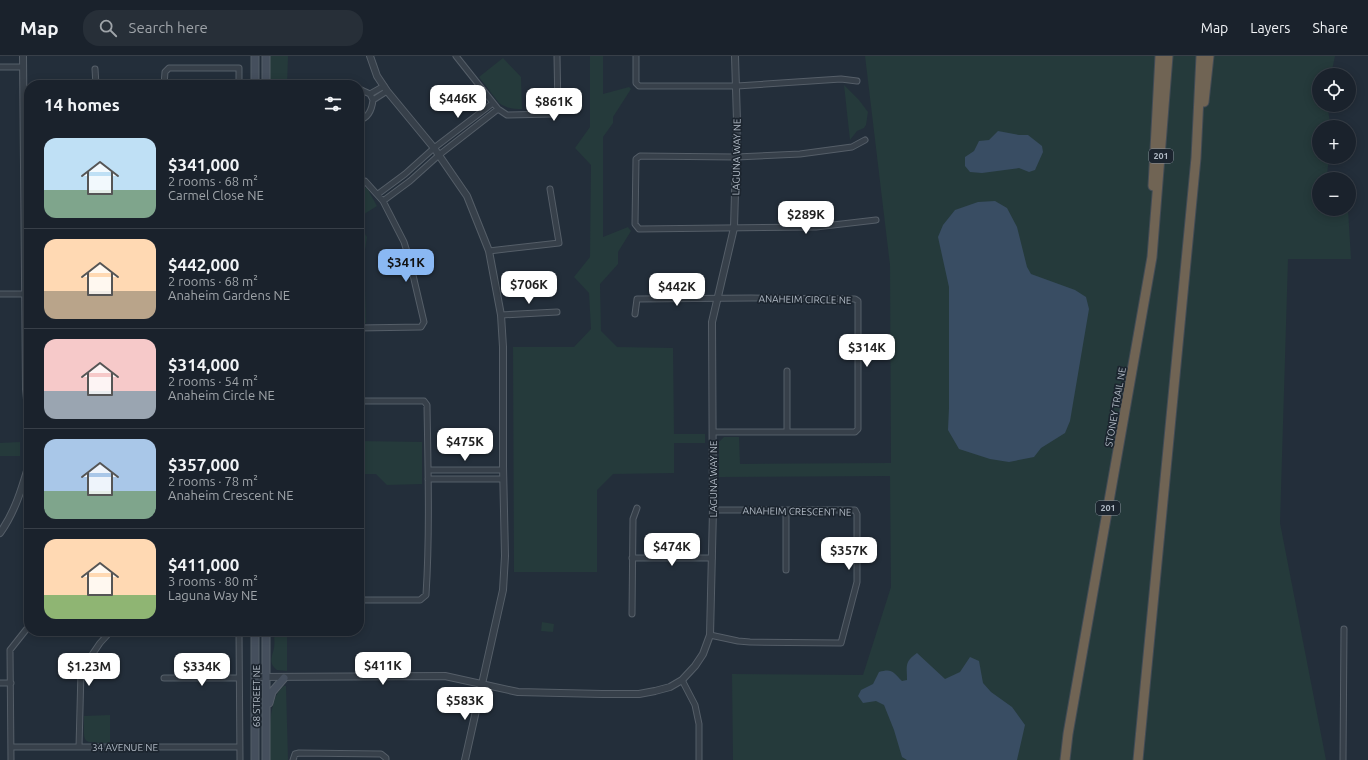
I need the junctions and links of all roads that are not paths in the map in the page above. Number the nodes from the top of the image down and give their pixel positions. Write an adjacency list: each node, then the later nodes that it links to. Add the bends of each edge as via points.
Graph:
1 (23, 56): 14 (street)
2 (255, 56): 19 (main road)
3 (266, 56): 20 (main road)
4 (370, 56): 24 (street)
5 (456, 56): 28 (street)
6 (557, 56): 29 (street, via 558,111 554,114 507,115)
7 (636, 56): 23 (street, via 636,82 639,86)
8 (735, 56): 23 (street, LAGUNA WAY NE)
9 (1160, 56): 43 (highway, via 1153,170)
10 (1168, 56): 43 (highway, STONEY TRAIL NE / 201)
11 (1201, 56): 35 (highway)
12 (1209, 56): 35 (highway, via 1201,136)
13 (0, 67): 14 (street)
14 (23, 67): 22 (street)
15 (95, 69): 16 (street)
16 (96, 80)
17 (164, 80): 18 (street, via 164,72 169,68 239,68)
18 (239, 80)
19 (255, 80)
20 (266, 80)
21 (857, 81): 23 (street, via 841,79)
22 (24, 82)
23 (737, 86): 34 (street, LAGUNA WAY NE)
24 (385, 89): 26 (street); 27 (street); 32 (street)
25 (364, 91): 26 (street)
26 (370, 94): 27 (street)
27 (374, 100): 30 (street, via 371,111)
28 (492, 103): 29 (street); 32 (street)
29 (498, 109): 33 (street)
30 (364, 118)
31 (865, 140): 34 (street, via 839,150)
32 (434, 148): 33 (street); 38 (street)
33 (438, 155): 39 (street); 42 (street, via 467,196)
34 (736, 157): 41 (street, LAGUNA WAY NE); 41 (street, via 640,156 636,159 635,224 639,229)
35 (1196, 158): 101 (highway)
36 (364, 181): 38 (street)
37 (550, 189): 42 (street, via 560,242)
38 (378, 194): 39 (street)
39 (383, 201): 44 (street, via 404,242)
40 (876, 220): 41 (street, via 816,226)
41 (734, 228): 48 (street, LAGUNA WAY NE)
42 (489, 251): 51 (street)
43 (1152, 257): 100 (highway, STONEY TRAIL NE / 201)
44 (409, 258): 45 (street); 52 (street, via 424,322 421,327)
45 (396, 261)
46 (0, 294): 47 (street)
47 (24, 294)
48 (718, 298): 50 (street, via 637,299); 55 (street, LAGUNA WAY NE, via 712,322); 56 (street, ANAHEIM CIRCLE NE, via 858,301 858,429 855,432)
49 (557, 312): 51 (street)
50 (635, 314)
51 (501, 315): 58 (street)
52 (364, 328)
53 (787, 371): 56 (street)
54 (364, 401): 57 (street, via 424,401 427,405)
55 (713, 432): 56 (street, ANAHEIM CIRCLE NE); 63 (street, LAGUNA WAY NE)
56 (787, 432)
57 (428, 470): 58 (street); 60 (street)
58 (503, 470): 61 (street)
59 (24, 479): 65 (street, via 8,522)
60 (428, 479): 61 (street); 69 (street, via 426,594 420,600)
61 (503, 479): 86 (street, via 503,590)
62 (637, 508): 66 (street, via 633,519)
63 (713, 510): 64 (street, ANAHEIM CRESCENT NE); 67 (street, LAGUNA WAY NE)
64 (786, 510): 68 (street); 73 (street, ANAHEIM CRESCENT NE, via 855,510 857,514 857,582 841,643 750,642)
65 (0, 533)
66 (632, 558): 67 (street); 70 (street)
67 (712, 558): 73 (street, LAGUNA WAY NE)
68 (786, 570)
69 (364, 600)
70 (632, 614)
71 (1344, 629): 102 (street)
72 (24, 632): 85 (street, via 10,650)
73 (710, 635): 83 (street, LAGUNA WAY NE, via 703,654)
74 (106, 636): 89 (street, via 81,671)
75 (239, 636): 79 (street)
76 (255, 636): 80 (main road, 68 STREET NE)
77 (266, 636): 81 (main road, 68 STREET NE)
78 (164, 678): 79 (street)
79 (239, 678): 90 (street)
80 (255, 678): 81 (street, LAGUNA WAY NE); 93 (main road, 68 STREET NE)
81 (266, 678): 82 (street, LAGUNA WAY NE); 87 (main road, 68 STREET NE)
82 (284, 678): 86 (street, LAGUNA WAY NE, via 445,676); 87 (main road, via 272,692)
83 (682, 680): 86 (street, LAGUNA WAY NE, via 670,687 639,694 518,692); 99 (street, via 695,705 699,724)
84 (0, 683): 85 (street)
85 (11, 683): 88 (street)
86 (482, 685): 97 (street)
87 (266, 711): 94 (main road, 68 STREET NE)
88 (11, 747): 89 (street, 34 AVENUE NE); 91 (street)
89 (79, 747): 90 (street, 34 AVENUE NE)
90 (240, 747): 92 (street)
91 (11, 760)
92 (240, 760)
93 (255, 760)
94 (266, 760)
95 (293, 760): 96 (street, via 294,754 299,752 381,754)
96 (386, 760)
97 (465, 760): 98 (street)
98 (468, 760)
99 (699, 760)
100 (1065, 760)
101 (1138, 760)
102 (1343, 760)

